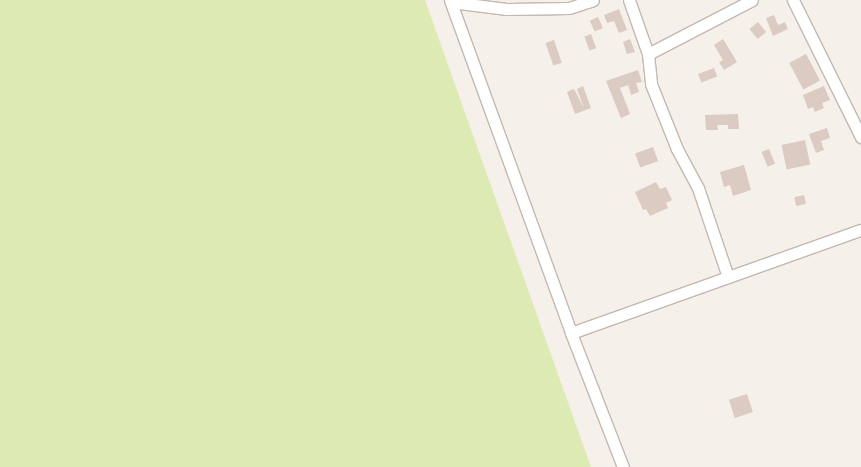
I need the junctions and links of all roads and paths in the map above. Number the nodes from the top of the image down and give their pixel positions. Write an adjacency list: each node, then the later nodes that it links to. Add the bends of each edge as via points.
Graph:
1 (593, 0): 6 (street)
2 (629, 0): 7 (street)
3 (752, 0): 7 (street)
4 (793, 0): 8 (street)
5 (450, 1): 6 (street, via 507,9); 11 (street)
6 (564, 4)
7 (648, 54): 10 (street, via 651,84 677,149 698,188)
8 (861, 137)
9 (861, 230): 10 (street)
10 (728, 277): 11 (street)
11 (571, 333): 12 (street)
12 (623, 467)

